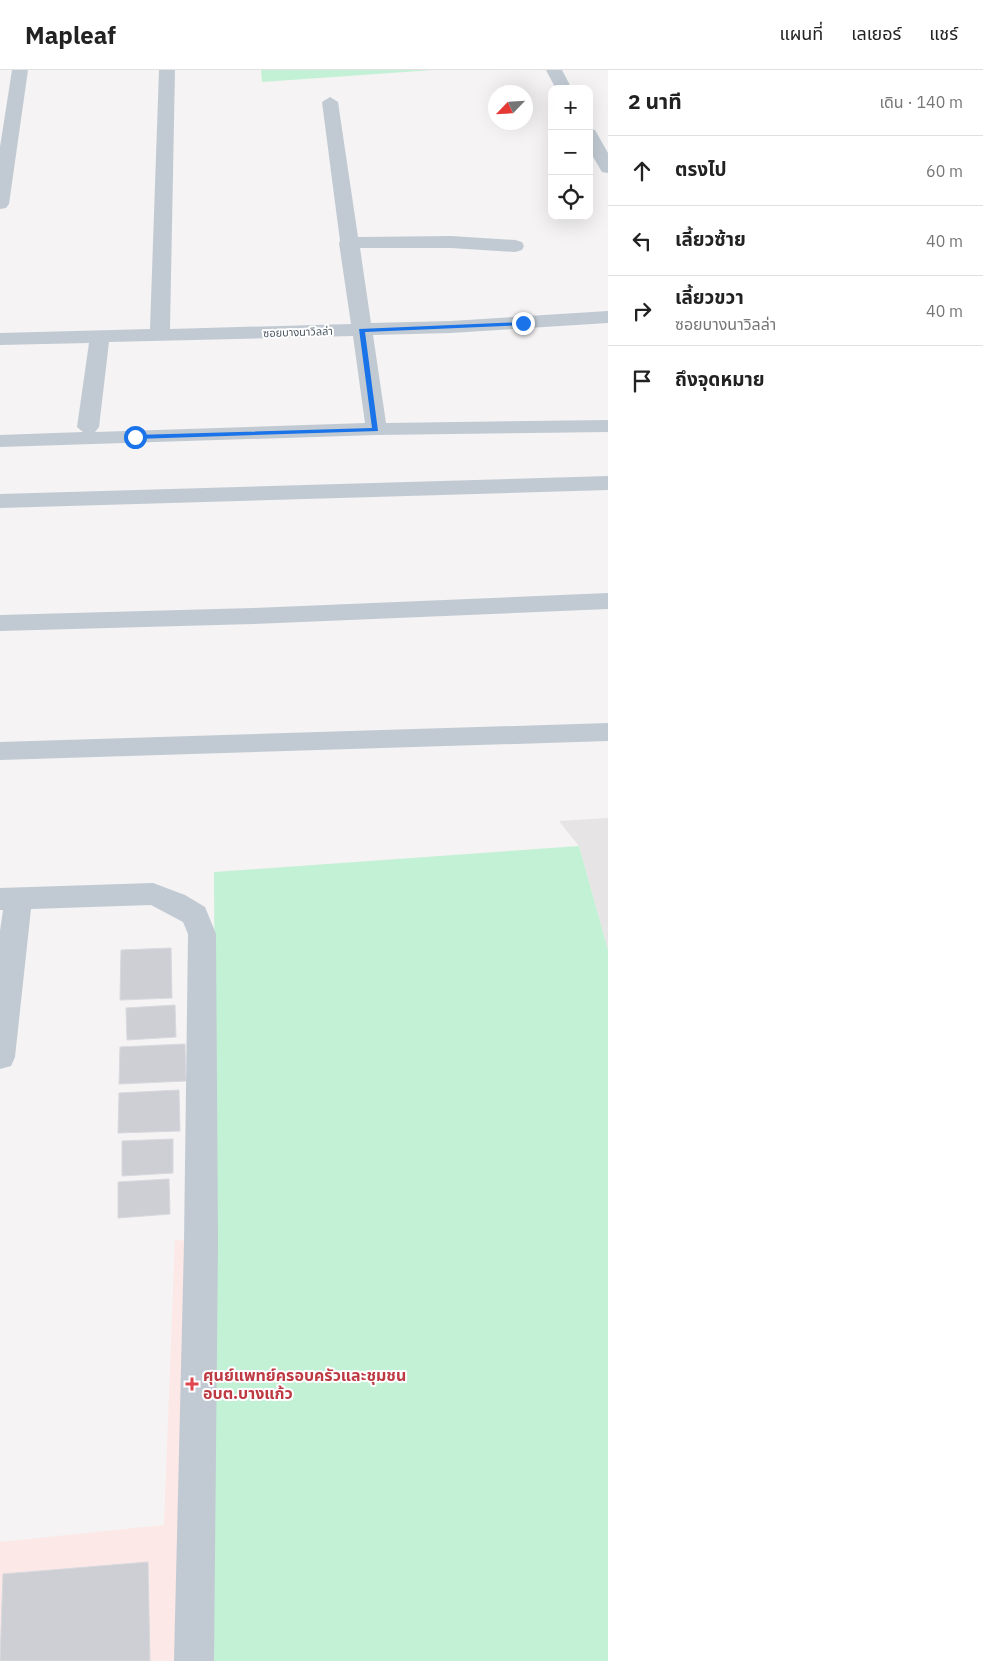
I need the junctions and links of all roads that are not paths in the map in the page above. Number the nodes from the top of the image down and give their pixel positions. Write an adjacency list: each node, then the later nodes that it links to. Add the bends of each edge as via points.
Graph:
1 (20, 70): 8 (street)
2 (167, 70): 14 (street)
3 (554, 70): 4 (street)
4 (562, 85)
5 (330, 102): 9 (street)
6 (593, 141): 7 (street)
7 (608, 168)
8 (0, 204)
9 (348, 243): 10 (street, via 432,241); 12 (street)
10 (515, 246)
11 (602, 318): 12 (street, ซอยบางนาวิลล่า)
12 (362, 330): 14 (street, ซอยบางนาวิลล่า); 18 (street)
13 (100, 336): 14 (street, ซอยบางนาวิลล่า); 15 (street, ซอยบางนาวิลล่า); 17 (street)
14 (160, 336)
15 (0, 339)
16 (608, 426): 18 (street)
17 (88, 427)
18 (376, 429): 19 (street)
19 (0, 441)
20 (608, 483): 21 (street)
21 (0, 501)
22 (608, 601): 23 (street)
23 (0, 623)
24 (608, 732): 25 (street)
25 (0, 751)
26 (9, 898): 27 (street); 28 (street, via 153,894 195,915 202,934)
27 (0, 1057)
28 (194, 1661)

